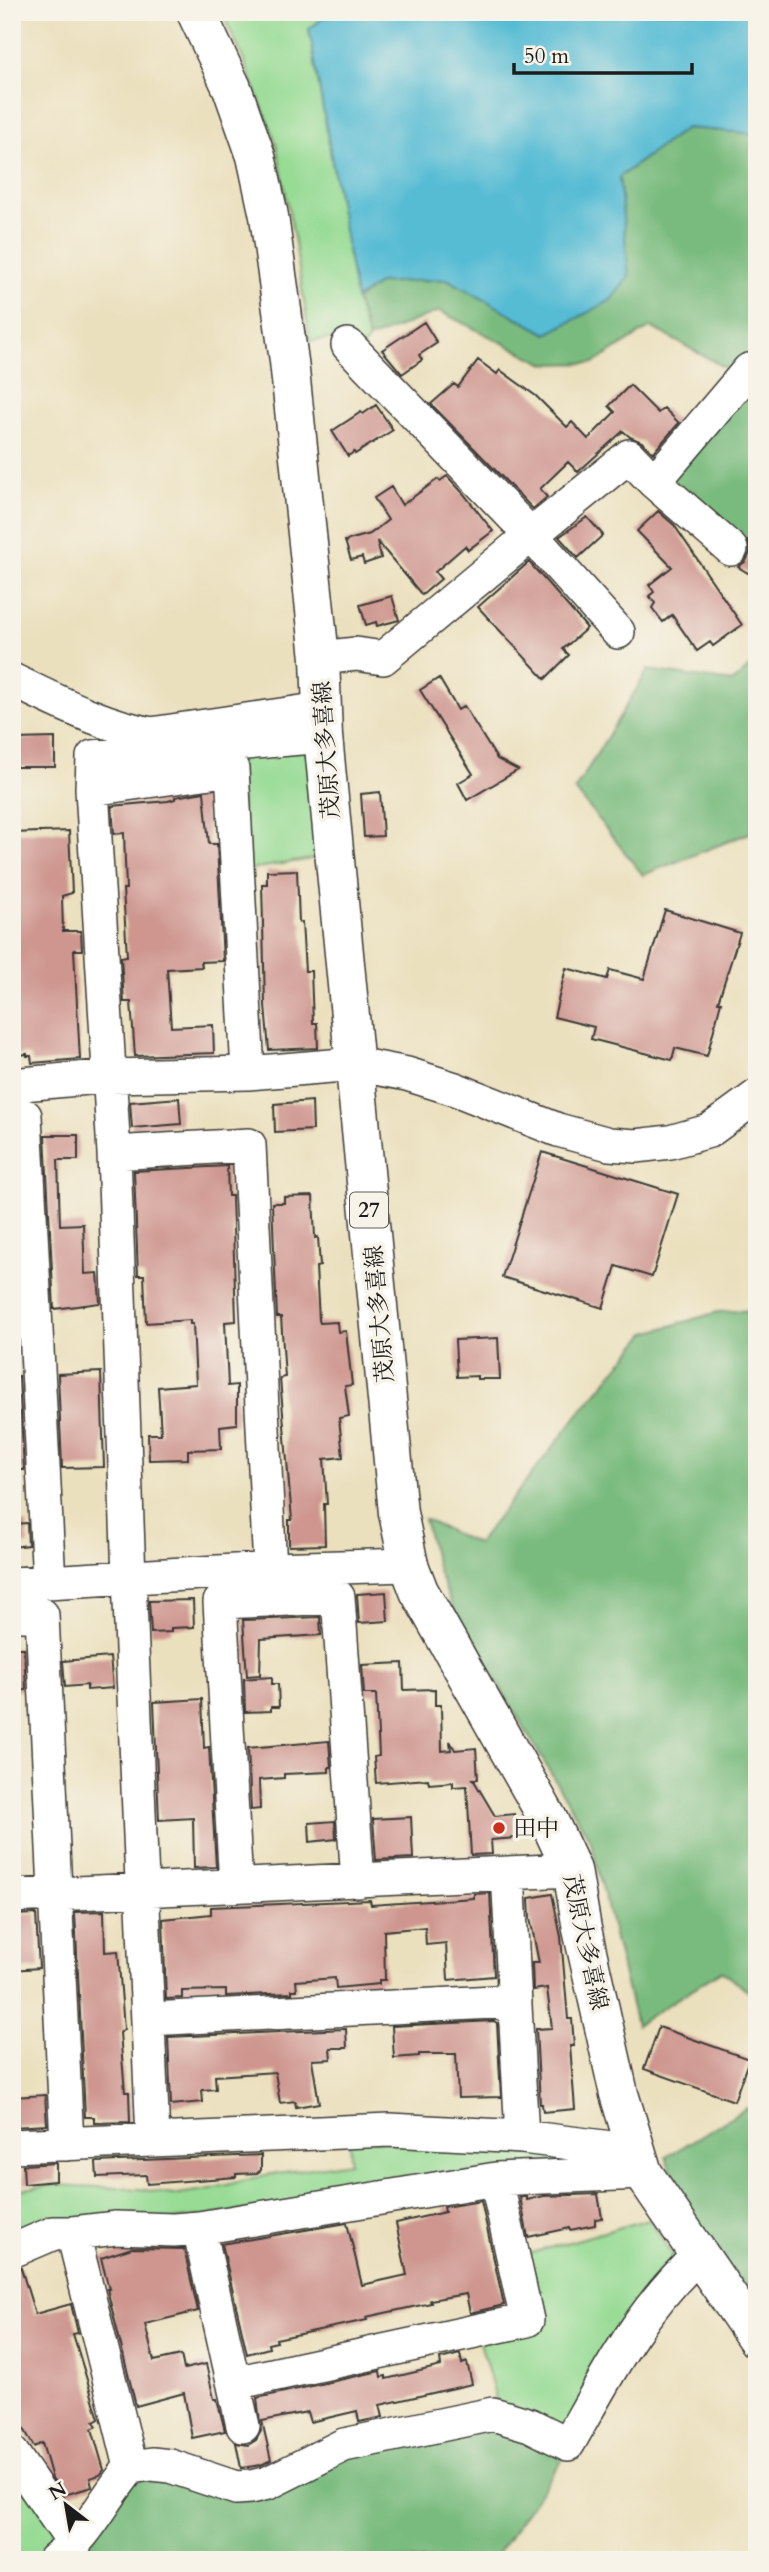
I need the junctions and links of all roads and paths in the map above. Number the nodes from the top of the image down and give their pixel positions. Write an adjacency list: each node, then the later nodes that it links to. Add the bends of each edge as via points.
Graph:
1 (196, 12): 8 (main road, 茂原大多喜線 / 27, via 232,88 256,156 269,216)
2 (348, 345): 5 (street)
3 (749, 370): 4 (street)
4 (654, 482): 5 (street, via 629,456); 6 (street)
5 (531, 535): 7 (street); 8 (street, via 383,658 356,654)
6 (731, 549)
7 (618, 632)
8 (320, 658): 10 (main road, 茂原大多喜線 / 27)
9 (12, 680): 10 (street, via 83,713 151,734)
10 (323, 722): 11 (street, via 93,757); 12 (main road, 茂原大多喜線 / 27)
11 (92, 789): 13 (street, via 232,769); 14 (street)
12 (355, 1064): 13 (street); 16 (street, via 455,1089 558,1130 609,1144 670,1142 709,1131); 19 (main road, 茂原大多喜線 / 27, via 398,1513)
13 (247, 1073): 14 (street)
14 (110, 1076): 15 (street); 18 (street)
15 (12, 1085)
16 (757, 1096)
17 (12, 1116): 22 (street, via 25,1116)
18 (114, 1153): 20 (street, via 250,1144); 21 (street)
19 (410, 1565): 20 (street); 25 (main road, 茂原大多喜線 / 27, via 419,1591)
20 (270, 1569): 21 (street)
21 (128, 1578): 22 (street); 29 (street)
22 (49, 1582): 23 (street)
23 (12, 1584)
24 (12, 1615): 30 (street, via 42,1615)
25 (572, 1870): 26 (street); 38 (main road, 茂原大多喜線 / 27, via 619,2094)
26 (509, 1873): 27 (street); 32 (street)
27 (358, 1881): 28 (street); 28 (street, via 338,1597 220,1602)
28 (236, 1886): 29 (street)
29 (143, 1890): 30 (street); 33 (street)
30 (56, 1894): 31 (street); 36 (street)
31 (12, 1896)
32 (515, 2001): 33 (street); 34 (street)
33 (149, 2020): 35 (street)
34 (522, 2137): 35 (street, via 390,2130); 38 (street)
35 (153, 2138): 36 (street)
36 (67, 2144): 37 (street)
37 (12, 2146)
38 (640, 2162): 39 (street); 43 (main road, 茂原大多喜線 / 27)
39 (496, 2179): 40 (street); 45 (street, via 527,2320)
40 (199, 2228): 41 (street, via 116,2228); 45 (street)
41 (73, 2234): 42 (street, via 54,2233); 48 (street)
42 (12, 2251)
43 (698, 2256): 44 (main road, 茂原大多喜線 / 27); 48 (street, via 628,2337 568,2444 530,2425 493,2414 344,2445 251,2487 236,2488 152,2463)
44 (757, 2339)
45 (235, 2383): 46 (street)
46 (243, 2426)
47 (12, 2453): 49 (street)
48 (131, 2467): 49 (street, via 96,2518)
49 (65, 2552)

